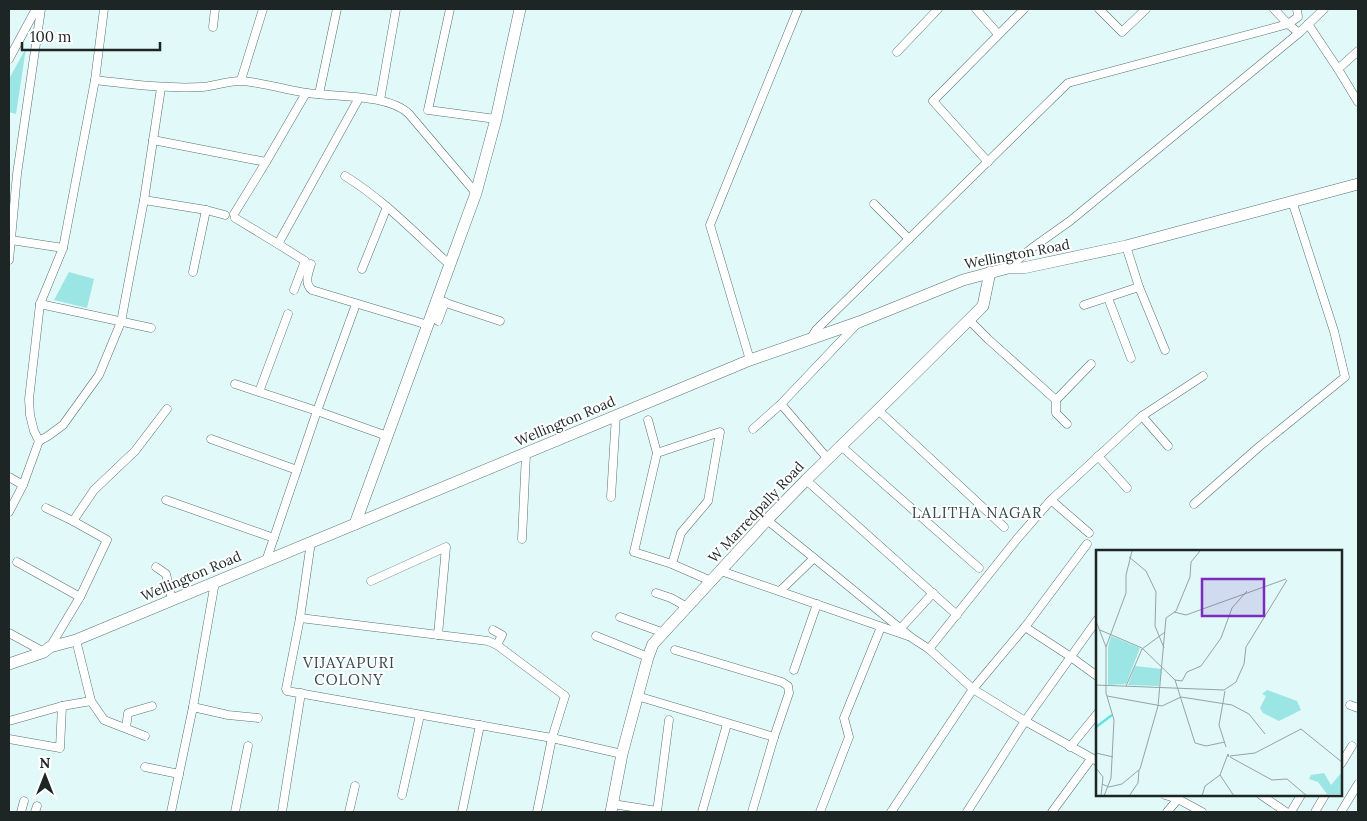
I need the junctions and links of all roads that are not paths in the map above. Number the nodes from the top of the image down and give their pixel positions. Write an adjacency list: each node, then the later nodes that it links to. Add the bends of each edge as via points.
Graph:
1 (36, 9): 27 (street)
2 (41, 9): 41 (street)
3 (95, 9): 19 (street)
4 (216, 9): 22 (street)
5 (262, 9): 30 (street)
6 (337, 9): 33 (street)
7 (396, 9): 35 (street)
8 (450, 9): 37 (street, via 428,110)
9 (520, 9): 37 (main road)
10 (798, 9): 80 (street, via 710,225)
11 (938, 9): 26 (street)
12 (976, 9): 24 (street)
13 (1024, 9): 24 (street)
14 (1099, 9): 15 (street, via 1122,32)
15 (1146, 9)
16 (1274, 9): 20 (street)
17 (1298, 9): 20 (street, via 1298,17)
18 (1324, 9): 21 (street)
19 (104, 10): 29 (street)
20 (1288, 24): 23 (street); 40 (street, via 1068,83)
21 (1308, 24): 23 (street); 28 (street)
22 (213, 27)
23 (1299, 33): 59 (street)
24 (998, 34): 40 (street, via 932,101)
25 (1358, 50): 28 (street)
26 (897, 52)
27 (9, 59)
28 (1338, 69): 36 (street)
29 (95, 80): 31 (street); 55 (street)
30 (241, 80): 31 (street, via 203,87); 32 (street)
31 (161, 88): 38 (street)
32 (306, 93): 33 (street); 39 (street)
33 (319, 94): 34 (street)
34 (359, 98): 35 (street); 53 (street)
35 (380, 100): 44 (street, via 403,108)
36 (1358, 102)
37 (496, 119): 44 (main road)
38 (153, 140): 39 (street); 45 (street)
39 (266, 162): 53 (street, via 235,216)
40 (988, 162): 51 (street)
41 (13, 173): 52 (street)
42 (344, 176): 48 (street)
43 (1358, 184): 46 (main road, Wellington Road)
44 (476, 193): 58 (main road)
45 (144, 200): 49 (street); 73 (street)
46 (1292, 202): 54 (main road, Wellington Road); 112 (street, via 1334,331 1345,377)
47 (874, 204): 51 (street)
48 (387, 207): 58 (street); 60 (street)
49 (206, 210): 50 (street); 61 (street)
50 (225, 215)
51 (908, 239): 77 (street)
52 (11, 240): 55 (street); 56 (street)
53 (278, 244): 64 (street, via 305,261)
54 (1126, 246): 59 (main road, Wellington Road, via 1024,268); 63 (street)
55 (63, 248): 67 (street)
56 (9, 260)
57 (311, 264): 68 (street, via 306,282 308,287)
58 (450, 265): 66 (main road)
59 (1008, 268): 62 (main road, Wellington Road)
60 (362, 269)
61 (193, 272)
62 (990, 272): 71 (main road, W Marredpally Road, via 983,306); 74 (main road, Wellington Road, via 962,280)
63 (1139, 287): 65 (street); 78 (street)
64 (294, 290)
65 (1108, 298): 69 (street); 79 (street)
66 (441, 301): 72 (street); 75 (main road)
67 (40, 304): 73 (street); 97 (street, via 29,399 30,415)
68 (356, 304): 75 (street); 89 (street)
69 (1084, 305)
70 (288, 314): 84 (street)
71 (969, 320): 85 (street); 88 (main road, W Marredpally Road)
72 (500, 321)
73 (121, 322): 76 (street); 97 (street, via 99,375 63,426)
74 (859, 322): 77 (main road, Wellington Road); 86 (street)
75 (433, 323): 95 (main road)
76 (152, 328)
77 (811, 338): 80 (main road, Wellington Road)
78 (1165, 350)
79 (1131, 358)
80 (750, 360): 90 (main road, Wellington Road)
81 (1090, 364): 85 (street)
82 (1203, 376): 91 (street)
83 (235, 384): 84 (street)
84 (258, 392): 89 (street)
85 (1056, 400): 93 (street, via 1056,413)
86 (780, 404): 94 (street); 103 (street)
87 (167, 409): 116 (street, via 135,451 94,490)
88 (878, 410): 98 (main road, W Marredpally Road); 118 (street)
89 (317, 411): 95 (street); 104 (street)
90 (616, 416): 101 (main road, Wellington Road); 109 (street)
91 (1142, 416): 99 (street); 102 (street)
92 (648, 420): 100 (street)
93 (1067, 424)
94 (753, 429)
95 (387, 436): 117 (main road)
96 (211, 439): 104 (street)
97 (39, 441): 107 (street)
98 (841, 446): 103 (main road, W Marredpally Road); 129 (street)
99 (1168, 446)
100 (657, 453): 127 (street, via 634,552); 127 (street, via 720,432 708,501 682,533)
101 (526, 454): 117 (main road, Wellington Road); 121 (street)
102 (1098, 456): 108 (street); 111 (street)
103 (828, 459): 106 (main road, W Marredpally Road)
104 (297, 470): 120 (street)
105 (9, 478): 107 (street)
106 (806, 480): 115 (main road, W Marredpally Road); 136 (street)
107 (23, 485): 114 (street)
108 (1127, 488)
109 (611, 498)
110 (166, 500): 120 (street)
111 (1051, 500): 119 (street); 141 (street)
112 (1194, 504)
113 (46, 508): 116 (street)
114 (9, 512)
115 (767, 520): 124 (street); 130 (main road, W Marredpally Road)
116 (73, 521): 137 (street, via 107,540)
117 (355, 524): 122 (main road, Wellington Road)
118 (1004, 527)
119 (1089, 533)
120 (274, 538): 125 (street)
121 (522, 539)
122 (311, 542): 125 (main road, Wellington Road); 143 (street)
123 (1087, 544): 146 (street)
124 (814, 558): 134 (street); 147 (street)
125 (266, 561): 133 (main road, Wellington Road)
126 (17, 562): 137 (street)
127 (672, 564): 132 (street)
128 (156, 567): 138 (street, via 166,574)
129 (979, 568)
130 (721, 571): 132 (main road, W Marredpally Road); 134 (street)
131 (371, 581): 151 (street, via 446,547)
132 (711, 581): 140 (main road, W Marredpally Road)
133 (215, 582): 138 (main road, Wellington Road); 171 (street)
134 (780, 592): 139 (street)
135 (656, 593): 140 (street)
136 (933, 593): 141 (street); 147 (street)
137 (80, 597): 157 (street)
138 (172, 600): 154 (main road, Wellington Road)
139 (817, 604): 145 (street); 162 (street)
140 (687, 607): 150 (main road, W Marredpally Road)
141 (957, 615): 156 (street)
142 (620, 617): 150 (street)
143 (300, 618): 151 (street); 165 (street, via 286,690)
144 (1096, 621): 160 (street)
145 (881, 627): 153 (street); 216 (street, via 844,718 849,737)
146 (1025, 627): 160 (street); 164 (street)
147 (900, 628): 153 (street)
148 (494, 630): 155 (street, via 502,635)
149 (9, 633): 157 (street)
150 (664, 633): 159 (main road, W Marredpally Road, via 653,644)
151 (438, 635): 155 (street, via 488,641)
152 (596, 636): 159 (street)
153 (912, 638): 156 (street)
154 (76, 640): 157 (main road, Wellington Road); 167 (street)
155 (496, 645): 184 (street, via 565,696)
156 (929, 649): 164 (street)
157 (47, 650): 161 (main road, Wellington Road)
158 (675, 650): 183 (street, via 788,686 789,693)
159 (648, 657): 166 (main road, W Marredpally Road)
160 (1071, 657): 163 (street); 178 (street)
161 (9, 664)
162 (794, 670)
163 (1096, 675)
164 (973, 689): 178 (street); 217 (street)
165 (301, 693): 173 (street); 209 (street)
166 (637, 696): 179 (street); 189 (main road, W Marredpally Road)
167 (91, 701): 169 (street); 181 (street, via 104,720)
168 (1350, 705): 172 (street)
169 (62, 706): 177 (street); 185 (street, via 60,748)
170 (152, 706): 181 (street, via 128,713)
171 (193, 707): 175 (street); 193 (street)
172 (1358, 708)
173 (420, 715): 180 (street); 196 (street)
174 (1096, 715): 188 (street)
175 (258, 718)
176 (669, 720): 213 (street)
177 (9, 721)
178 (1025, 721): 188 (street); 218 (street)
179 (727, 724): 183 (street); 214 (street)
180 (480, 726): 184 (street); 211 (street)
181 (126, 728): 182 (street)
182 (145, 736)
183 (774, 737): 215 (street)
184 (552, 738): 189 (street); 212 (street)
185 (9, 739)
186 (248, 746): 208 (street)
187 (1352, 746): 191 (street)
188 (1070, 747): 190 (street)
189 (622, 754): 205 (main road, W Marredpally Road)
190 (1094, 760): 219 (street)
191 (1342, 762)
192 (145, 767): 193 (street)
193 (179, 774): 207 (street)
194 (1358, 784): 225 (street)
195 (355, 786): 210 (street)
196 (402, 795)
197 (1168, 796): 202 (street)
198 (1262, 796): 204 (street)
199 (1276, 796): 204 (street)
200 (1300, 796): 223 (street)
201 (1324, 796): 224 (street)
202 (1178, 799): 220 (street); 221 (street)
203 (24, 801): 206 (street)
204 (1272, 803): 222 (street)
205 (612, 808): 213 (street)
206 (21, 812)
207 (171, 812)
208 (235, 812)
209 (282, 812)
210 (349, 812)
211 (462, 812)
212 (537, 812)
213 (657, 812)
214 (702, 812)
215 (752, 812)
216 (820, 812)
217 (891, 812)
218 (967, 812)
219 (1052, 812)
220 (1168, 812)
221 (1202, 812)
222 (1286, 812)
223 (1291, 812)
224 (1315, 812)
225 (1341, 812)

